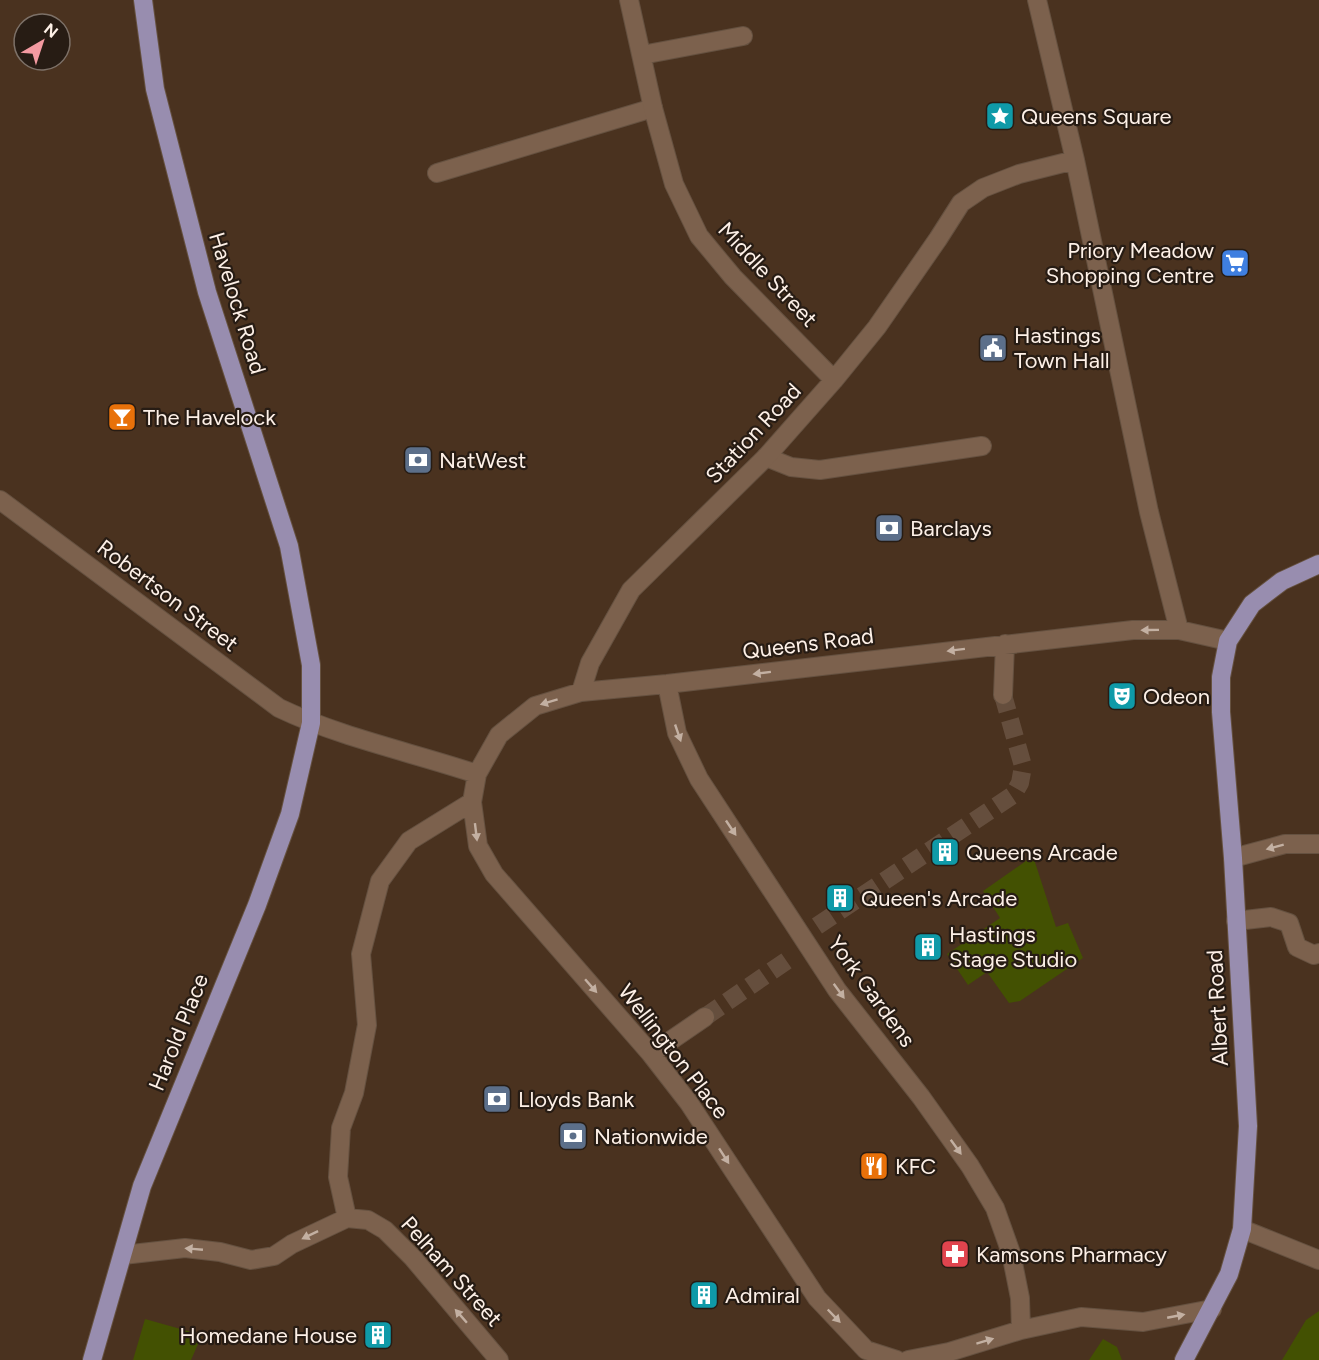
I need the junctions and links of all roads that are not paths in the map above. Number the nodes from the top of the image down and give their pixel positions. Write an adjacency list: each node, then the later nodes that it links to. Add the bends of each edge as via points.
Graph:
1 (143, 0): 20 (main road, Havelock Road, via 155,89 207,292 289,546 311,665)
2 (629, 0): 5 (street, Middle Street)
3 (1037, 0): 7 (street)
4 (743, 36): 5 (street)
5 (642, 55): 6 (street, Middle Street)
6 (653, 108): 8 (street); 9 (street, Middle Street, via 674,184 699,236 732,277)
7 (1075, 160): 9 (street, Station Road, via 1019,174 983,188 961,203 877,327); 14 (street, via 1149,512)
8 (436, 173)
9 (834, 380): 11 (street, Station Road)
10 (982, 446): 11 (street, via 820,470 791,467)
11 (766, 457): 18 (street, Station Road, via 632,590 590,663)
12 (0, 500): 20 (street, Robertson Street, via 279,708)
13 (1319, 564): 15 (main road, via 1282,582 1252,604)
14 (1179, 630): 15 (street, Queens Road); 16 (street, Queens Road, one-way to 16, via 1134,630)
15 (1228, 641): 24 (main road, Albert Road, via 1221,676 1221,712)
16 (1005, 644): 17 (street, Queens Road, one-way to 17); 19 (street)
17 (667, 684): 18 (street, Queens Road); 34 (street, York Gardens, one-way to 34, via 676,733 699,779 837,990 921,1097 995,1208 1011,1253 1020,1298)
18 (581, 692): 21 (street, Queens Road, one-way to 21, via 535,706 499,735)
19 (1003, 695)
20 (311, 723): 21 (street); 31 (main road, Harold Place, via 290,814 142,1186)
21 (477, 774): 22 (street, Wellington Place)
22 (472, 802): 28 (street, Wellington Place, one-way to 28, via 478,846 494,874); 29 (street, via 409,841 380,881 361,954 367,1025 354,1093 341,1128 338,1177)
23 (1319, 844): 24 (street, one-way to 24, via 1285,844)
24 (1233, 858): 25 (main road, Albert Road)
25 (1236, 921): 26 (street, via 1271,917 1289,923 1297,947 1314,955); 30 (main road, Albert Road, via 1248,1126)
26 (1319, 953)
27 (705, 1017): 28 (street)
28 (651, 1054): 35 (street, Wellington Place, one-way to 35, via 689,1102 817,1298)
29 (347, 1218): 31 (street, one-way to 31, via 274,1256 251,1260 185,1248); 37 (street, Pelham Street, one-way to 29, via 385,1230 368,1220)
30 (1242, 1229): 32 (street); 33 (main road, Albert Road, via 1229,1274)
31 (123, 1255): 36 (main road, Harold Place)
32 (1317, 1257)
33 (1212, 1309): 34 (street, one-way to 33, via 1081,1317 1143,1322); 40 (main road, Albert Road)
34 (1021, 1330): 39 (street, one-way to 34)
35 (868, 1355): 38 (street, Wellington Place)
36 (92, 1360)
37 (499, 1360)
38 (897, 1360)
39 (908, 1360)
40 (1184, 1360)

